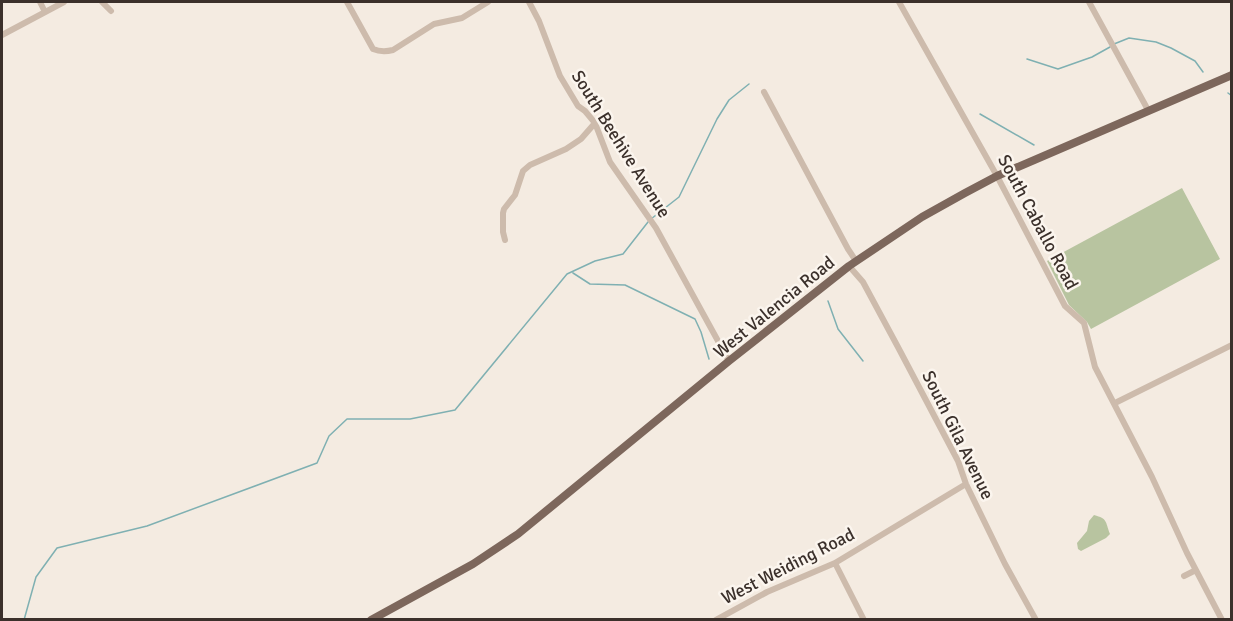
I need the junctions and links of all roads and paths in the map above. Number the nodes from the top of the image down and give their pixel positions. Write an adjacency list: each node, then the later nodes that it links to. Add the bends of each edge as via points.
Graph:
1 (40, 2): 10 (street)
2 (64, 2): 10 (street)
3 (102, 2): 9 (street)
4 (347, 2): 5 (street, via 373,49 386,52 434,24 462,18)
5 (488, 2)
6 (529, 2): 15 (street, South Beehive Avenue, via 560,76 578,106)
7 (899, 2): 16 (street, South Caballo Road)
8 (1089, 2): 14 (street)
9 (111, 11)
10 (45, 12): 11 (street)
11 (2, 35)
12 (1232, 75): 14 (main road, West Valencia Road)
13 (764, 92): 18 (street, South Gila Avenue)
14 (1148, 110): 16 (main road, West Valencia Road)
15 (595, 123): 17 (street, via 581,140 524,171 504,209); 20 (street, South Beehive Avenue, via 610,162 656,228)
16 (997, 176): 18 (main road, West Valencia Road, via 922,217); 21 (street, South Caballo Road, via 1065,306 1084,323 1095,367)
17 (505, 240)
18 (853, 263): 20 (main road, West Valencia Road); 22 (street, South Gila Avenue, via 958,461)
19 (1232, 345): 21 (street)
20 (729, 361): 26 (main road, West Valencia Road, via 518,534 473,564)
21 (1115, 403): 24 (street, South Caballo Road)
22 (966, 484): 23 (street, West Weiding Road); 29 (street, South Gila Avenue)
23 (835, 563): 27 (street, West Weiding Road, via 767,592); 28 (street)
24 (1196, 570): 25 (street); 30 (street, South Caballo Road)
25 (1184, 576)
26 (371, 620)
27 (716, 620)
28 (864, 620)
29 (1036, 620)
30 (1222, 620)

